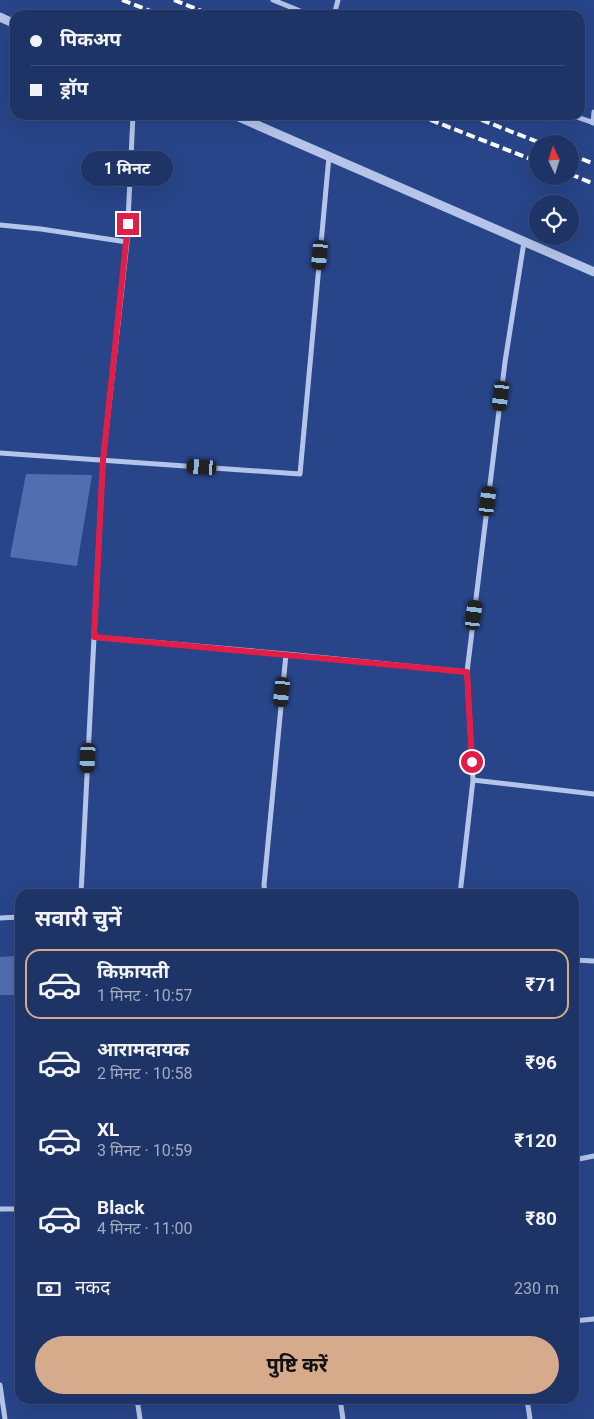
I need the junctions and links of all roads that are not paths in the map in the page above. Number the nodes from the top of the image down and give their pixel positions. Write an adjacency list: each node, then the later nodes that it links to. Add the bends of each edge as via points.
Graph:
1 (273, 0): 2 (street)
2 (298, 10)
3 (594, 112): 6 (street)
4 (133, 120): 9 (street)
5 (246, 120): 7 (street)
6 (593, 123)
7 (329, 156): 10 (street); 13 (street, via 300,474)
8 (0, 226): 9 (street, via 41,228)
9 (127, 242): 13 (street)
10 (524, 242): 11 (street); 16 (street, via 505,362)
11 (594, 272)
12 (0, 453): 13 (street)
13 (103, 460): 14 (street)
14 (94, 637): 15 (street); 19 (street)
15 (286, 654): 16 (street); 20 (street)
16 (467, 672): 17 (street)
17 (473, 780): 18 (street); 21 (street)
18 (594, 794)
19 (81, 889)
20 (264, 889)
21 (461, 889)
22 (15, 917): 23 (street)
23 (0, 918)
24 (579, 960): 25 (street)
25 (594, 961)
26 (594, 1156): 27 (street)
27 (579, 1159)
28 (0, 1209): 29 (street)
29 (15, 1209)
30 (594, 1319): 31 (street)
31 (579, 1320)
32 (0, 1385): 33 (street)
33 (1, 1392): 37 (street)
34 (138, 1404): 38 (street)
35 (341, 1404): 39 (street)
36 (528, 1404): 40 (street)
37 (5, 1419)
38 (140, 1419)
39 (343, 1419)
40 (530, 1419)

